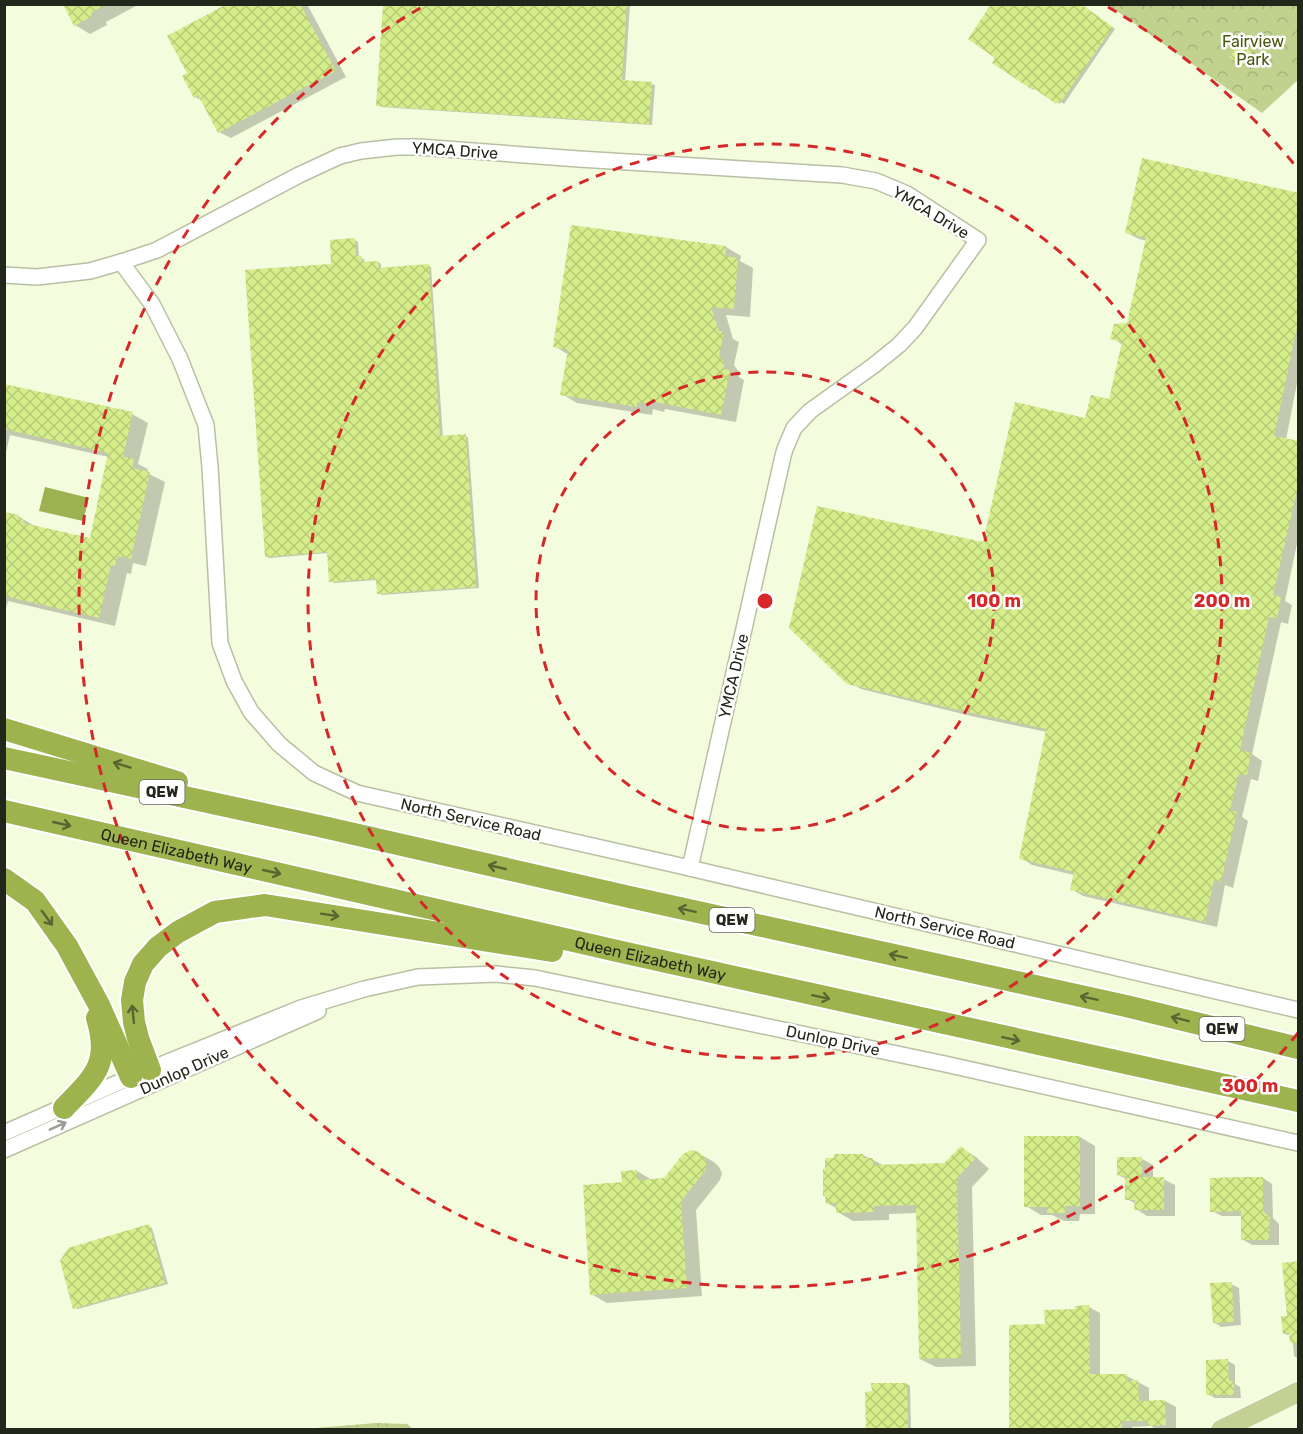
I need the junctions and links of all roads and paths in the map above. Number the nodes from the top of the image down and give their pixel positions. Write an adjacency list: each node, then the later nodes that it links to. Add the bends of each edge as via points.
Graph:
1 (121, 262): 2 (street, via 90,271 37,277); 7 (street, North Service Road, via 152,304 180,359 206,425 220,644 251,712 279,744 314,773 357,793); 7 (street, YMCA Drive, via 158,249 340,156 398,147 842,175 907,194 978,240 899,345 810,411 794,428 785,449)
2 (4, 275)
3 (4, 729): 6 (highway, one-way to 3)
4 (4, 758): 6 (highway, QEW)
5 (4, 811): 9 (highway, Queen Elizabeth Way, one-way to 9)
6 (319, 826): 12 (highway, QEW, one-way to 6)
7 (690, 868): 11 (street, North Service Road)
8 (4, 879): 10 (highway, one-way to 10, via 35,901 67,946)
9 (764, 984): 13 (highway, one-way to 9, via 132,1000 135,982 143,964 158,947 215,912 265,905); 14 (highway, Queen Elizabeth Way, one-way to 14)
10 (88, 985): 13 (highway); 15 (highway, via 101,1031 102,1054 92,1079)
11 (1299, 1010)
12 (1299, 1048)
13 (143, 1081): 15 (street, Dunlop Drive); 17 (street, Dunlop Drive, via 301,1008 418,977 496,974 535,978 902,1054); 18 (street, Dunlop Drive, one-way to 13)
14 (1299, 1101)
15 (64, 1107): 16 (street, Dunlop Drive)
16 (4, 1133)
17 (1299, 1143)
18 (4, 1150)
19 (1299, 1392): 20 (main road)
20 (1221, 1430)

